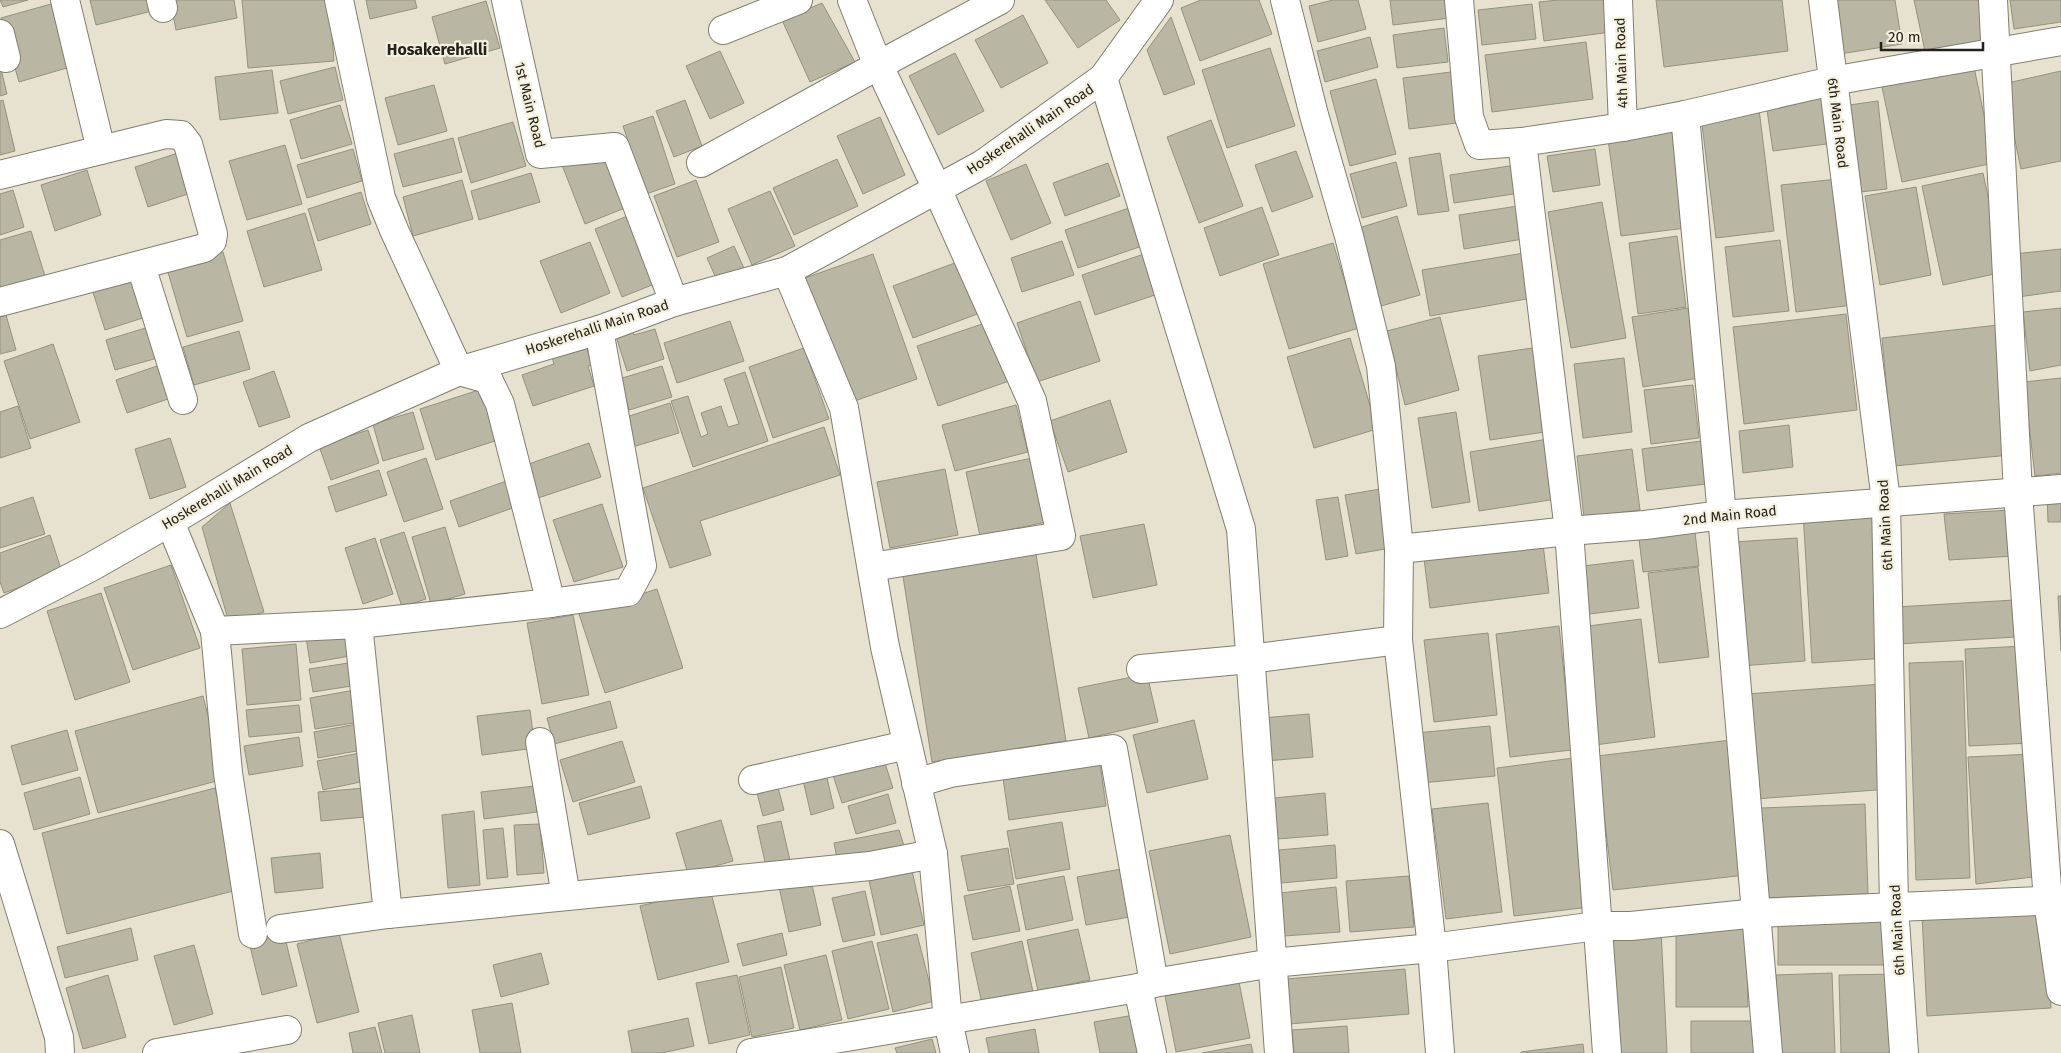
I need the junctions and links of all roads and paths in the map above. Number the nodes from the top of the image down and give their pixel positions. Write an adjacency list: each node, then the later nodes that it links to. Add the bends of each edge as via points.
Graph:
1 (65, 0): 22 (street)
2 (339, 0): 31 (street, via 382,198)
3 (506, 0): 29 (street, 1st Main Road, via 540,154 615,147)
4 (798, 0): 13 (street)
5 (852, 0): 16 (street)
6 (1000, 0): 16 (street)
7 (1285, 0): 39 (street, via 1381,366)
8 (1459, 0): 21 (street, via 1469,117 1479,145)
9 (1618, 0): 20 (street, 4th Main Road)
10 (1822, 0): 18 (street, 6th Main Road)
11 (1993, 0): 15 (street)
12 (1148, 5): 17 (street, Hoskerehalli Main Road)
13 (723, 30)
14 (2061, 41): 15 (street)
15 (1995, 53): 18 (street); 34 (street)
16 (879, 65): 23 (street); 25 (street)
17 (1103, 78): 25 (street, Hoskerehalli Main Road, via 983,164); 46 (street, via 1241,529)
18 (1832, 81): 19 (street); 35 (street, 6th Main Road)
19 (1685, 115): 20 (street); 36 (street)
20 (1623, 126): 21 (street)
21 (1522, 142): 38 (street)
22 (101, 150): 24 (street); 26 (street, via 166,134 181,135 188,144 213,234 212,241 204,248)
23 (701, 163)
24 (0, 175)
25 (937, 189): 27 (street, Hoskerehalli Main Road); 40 (street, via 1032,401 1061,536)
26 (141, 266): 28 (street); 32 (street)
27 (787, 271): 29 (street, Hoskerehalli Main Road); 40 (street, via 844,408)
28 (0, 302)
29 (674, 302): 30 (street, Hoskerehalli Main Road)
30 (599, 330): 31 (street, Hoskerehalli Main Road); 41 (street, via 642,566 628,592)
31 (459, 371): 37 (street, Hoskerehalli Main Road, via 309,438); 41 (street, via 488,379 500,404)
32 (183, 400)
33 (2061, 489): 34 (street, 2nd Main Road)
34 (2018, 492): 35 (street, 2nd Main Road); 55 (street)
35 (1886, 501): 36 (street, 2nd Main Road); 56 (street, 6th Main Road)
36 (1722, 515): 38 (street, 2nd Main Road); 57 (street)
37 (170, 522): 42 (street, Hoskerehalli Main Road); 44 (street)
38 (1569, 531): 39 (street, 2nd Main Road); 59 (street)
39 (1399, 549): 45 (street)
40 (872, 567): 49 (street, via 885,647)
41 (551, 604): 43 (street)
42 (0, 614)
43 (358, 624): 44 (street); 58 (street)
44 (215, 630): 61 (street, via 228,773)
45 (1398, 640): 46 (street); 62 (street)
46 (1250, 659): 47 (street); 63 (street)
47 (1141, 669)
48 (540, 742): 54 (street)
49 (908, 745): 50 (street); 51 (street)
50 (753, 780)
51 (916, 783): 53 (street); 64 (street, via 950,773 1113,749)
52 (0, 844): 68 (street, via 59,1037)
53 (932, 854): 54 (street, via 870,866); 66 (street)
54 (566, 896): 58 (street)
55 (2054, 901): 56 (street); 65 (street)
56 (1894, 906): 57 (street); 77 (street, 6th Main Road)
57 (1757, 913): 59 (street, via 1631,926); 76 (street)
58 (388, 914): 60 (street)
59 (1597, 926): 62 (street); 75 (street)
60 (280, 930)
61 (253, 934)
62 (1432, 948): 63 (street); 74 (street)
63 (1272, 963): 64 (street); 73 (street)
64 (1146, 985): 66 (street); 72 (street)
65 (2061, 991)
66 (948, 1021): 70 (street); 71 (street)
67 (287, 1030): 69 (street)
68 (60, 1053)
69 (157, 1053)
70 (751, 1053)
71 (955, 1053)
72 (1152, 1053)
73 (1279, 1053)
74 (1440, 1053)
75 (1607, 1053)
76 (1768, 1053)
77 (1904, 1053)

